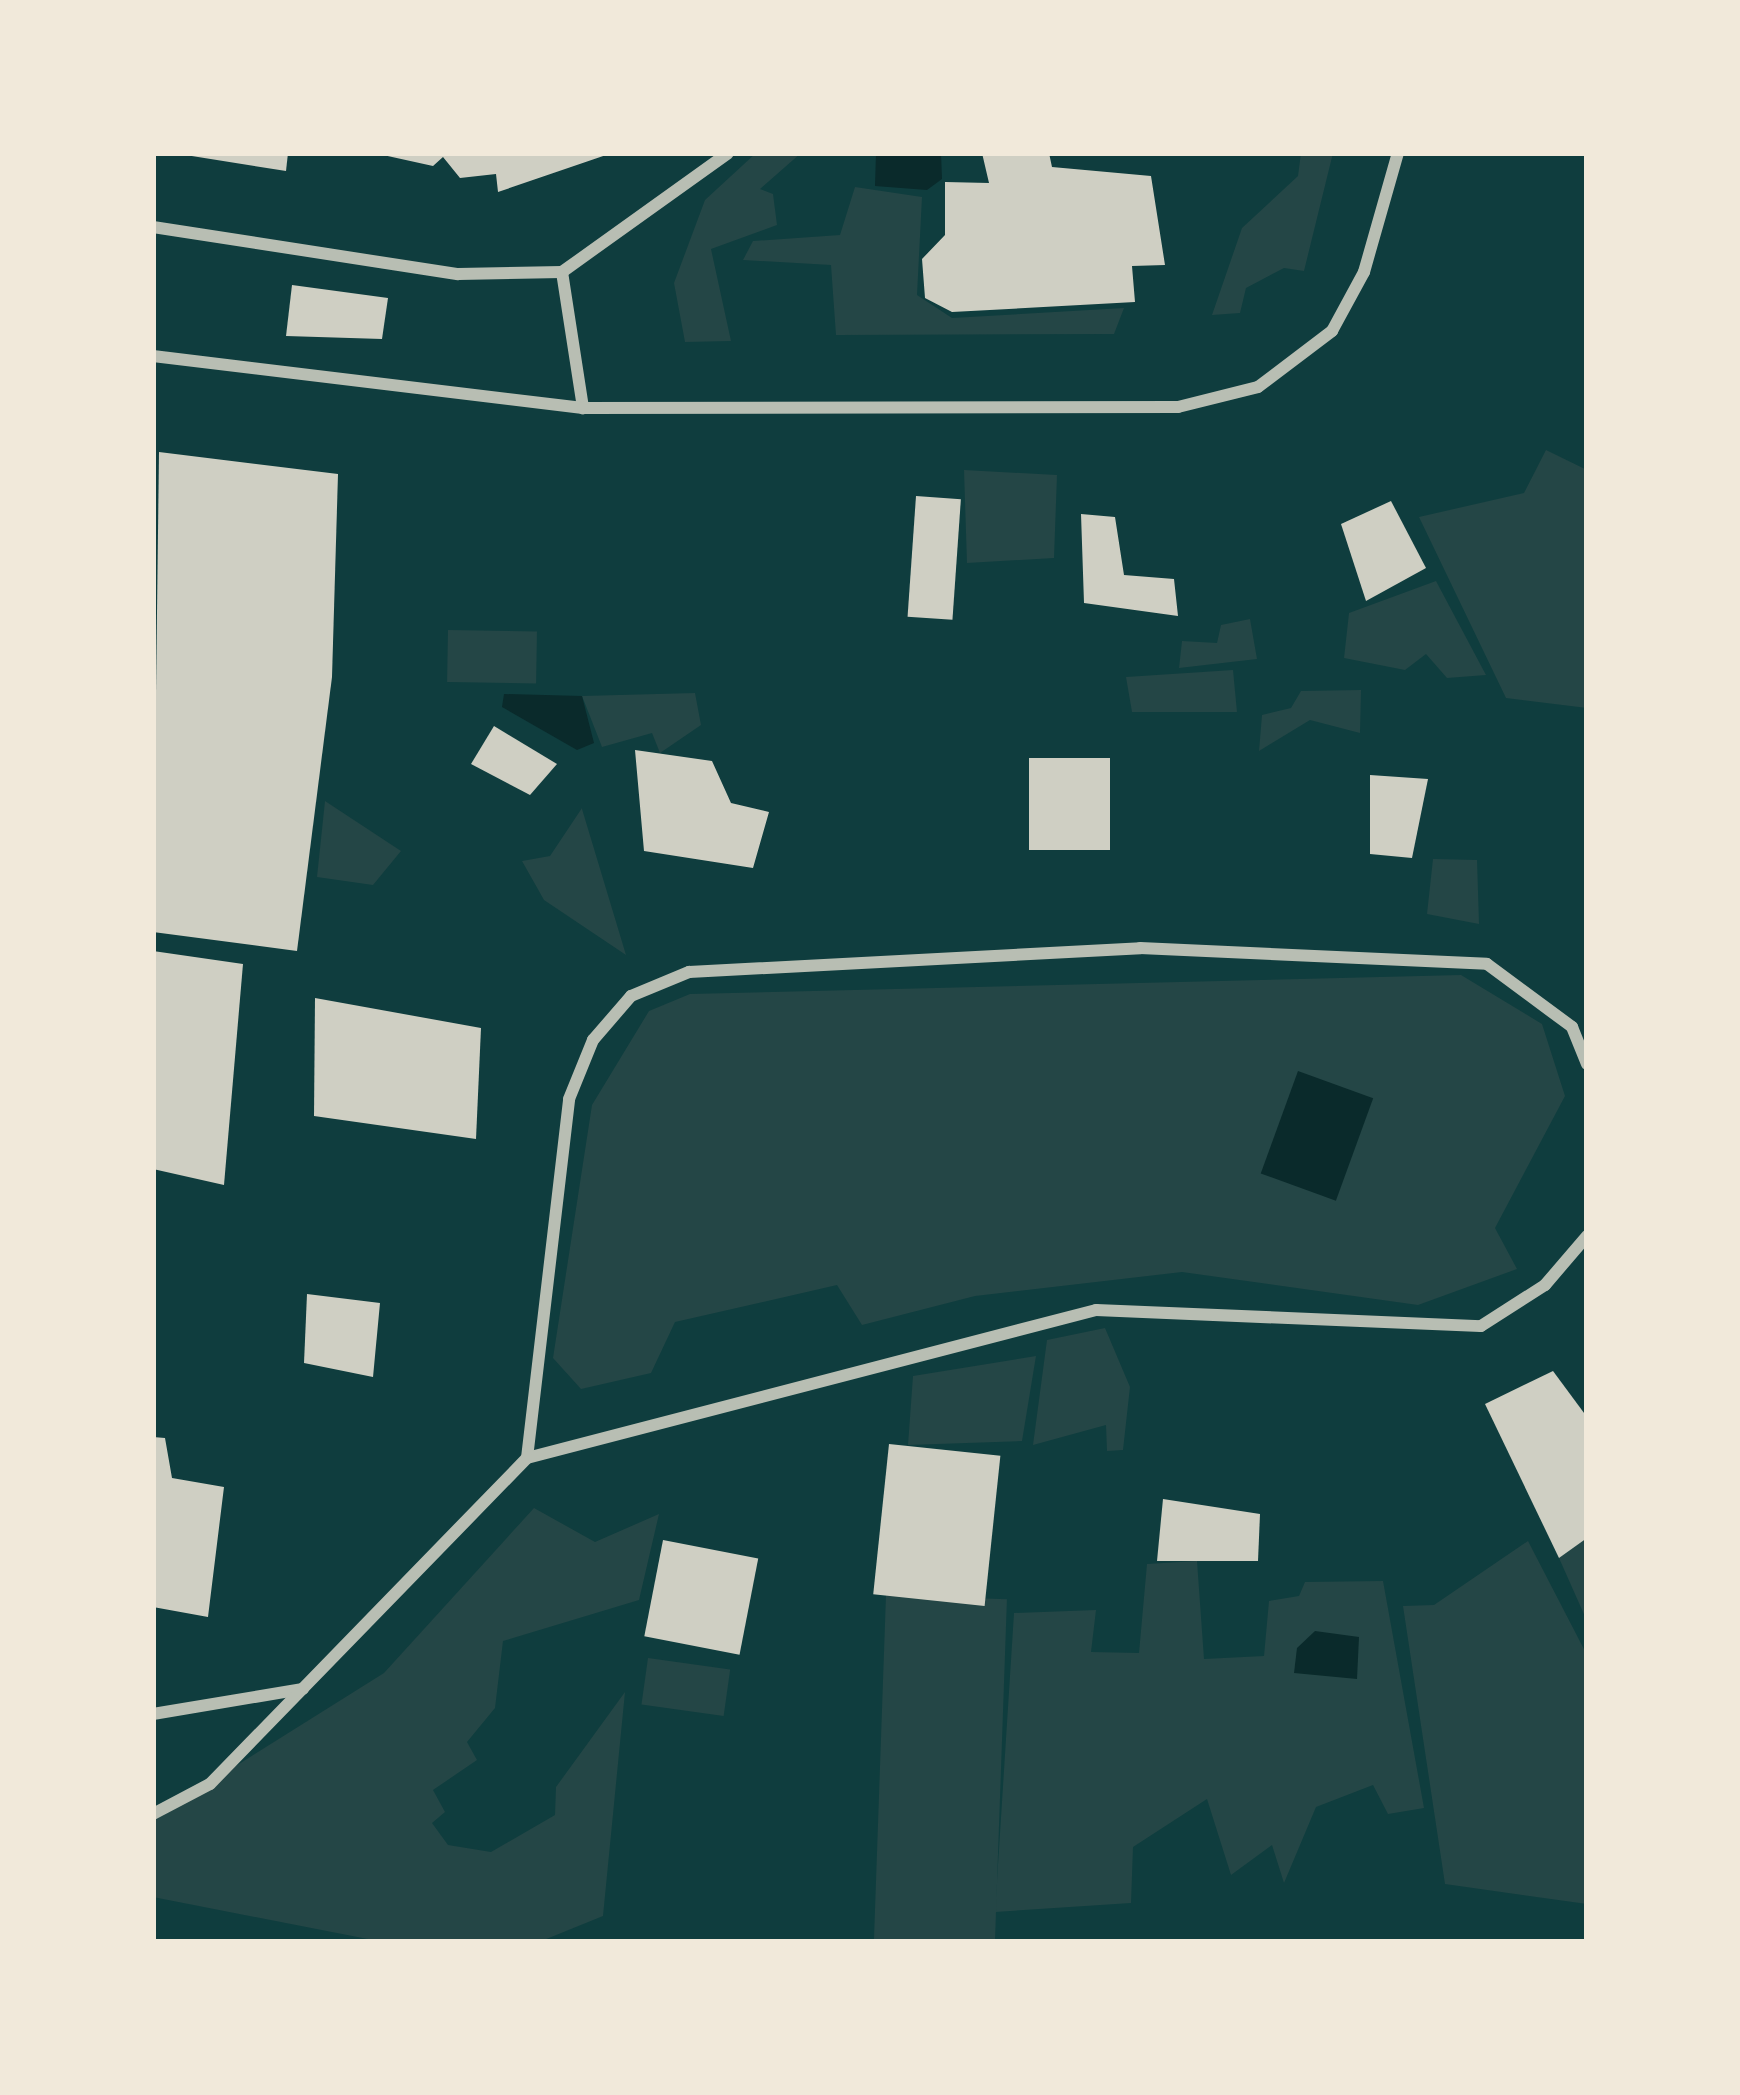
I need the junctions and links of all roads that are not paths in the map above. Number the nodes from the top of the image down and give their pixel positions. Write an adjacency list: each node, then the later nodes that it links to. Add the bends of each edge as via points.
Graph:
1 (728, 153): 4 (street)
2 (1398, 153): 6 (street, via 1364,272 1332,331 1258,387 1178,407)
3 (153, 227): 4 (street, via 435,272)
4 (562, 272): 6 (street)
5 (153, 356): 6 (street)
6 (583, 409)
7 (1587, 1064): 9 (street, via 1573,1027 1487,964 1140,948 689,972 631,996 593,1040 569,1099)
8 (1587, 1236): 9 (street, via 1545,1285 1481,1326 1096,1310)
9 (527, 1458): 10 (street)
10 (304, 1689): 11 (street); 12 (street, via 210,1784)
11 (153, 1714)
12 (153, 1814)

